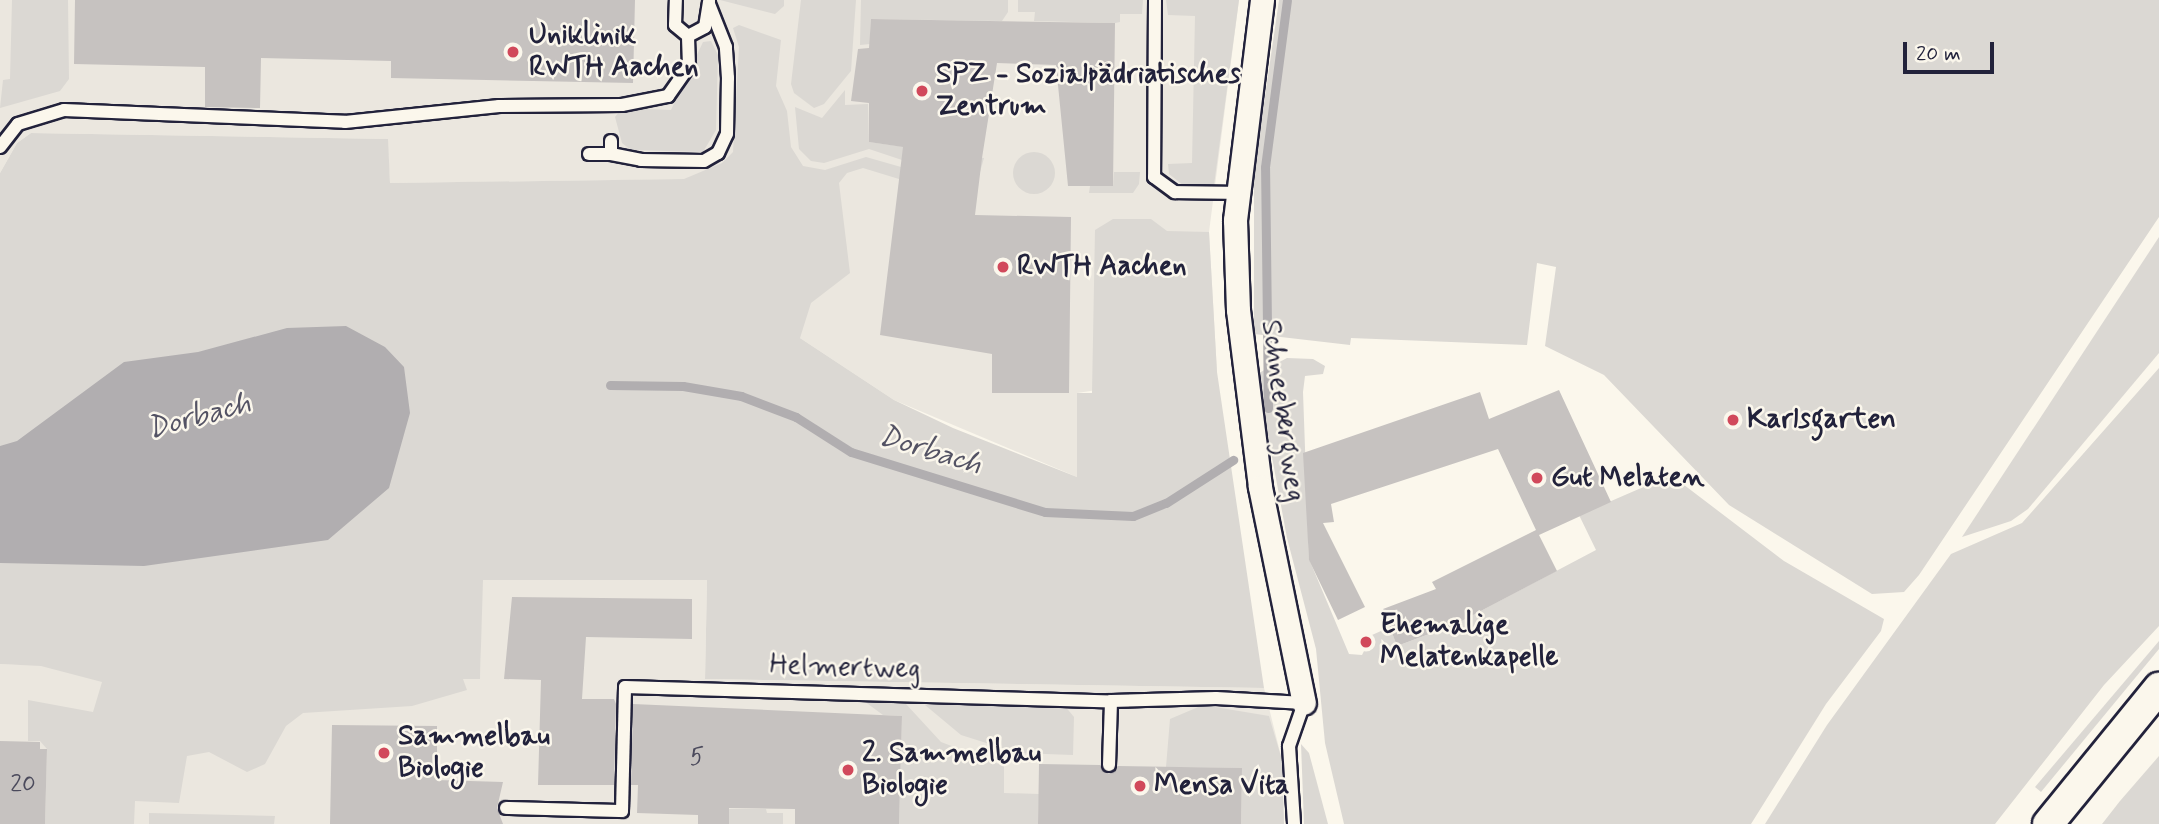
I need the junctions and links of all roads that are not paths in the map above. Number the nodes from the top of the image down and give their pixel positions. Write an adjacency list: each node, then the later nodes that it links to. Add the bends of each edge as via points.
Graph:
1 (676, 0): 5 (lane, via 675,25)
2 (1155, 0): 8 (lane, via 1154,177 1175,192)
3 (1262, 0): 8 (street, Schneebergweg)
4 (709, 2): 5 (lane, via 705,27); 7 (lane, via 726,47 728,78 727,134 718,153 692,161 611,148)
5 (688, 36): 6 (lane, via 689,66 668,96 622,105 499,106 345,122 64,110 18,124)
6 (0, 148)
7 (589, 154)
8 (1238, 193): 11 (street, Schneebergweg, via 1242,359 1260,487)
9 (2159, 688): 15 (street)
10 (1111, 701): 11 (lane, Helmertweg); 12 (lane); 13 (lane, Helmertweg, via 625,687 622,811)
11 (1304, 703): 14 (lane, via 1289,746)
12 (1110, 765)
13 (506, 808)
14 (1294, 824)
15 (2048, 824)

